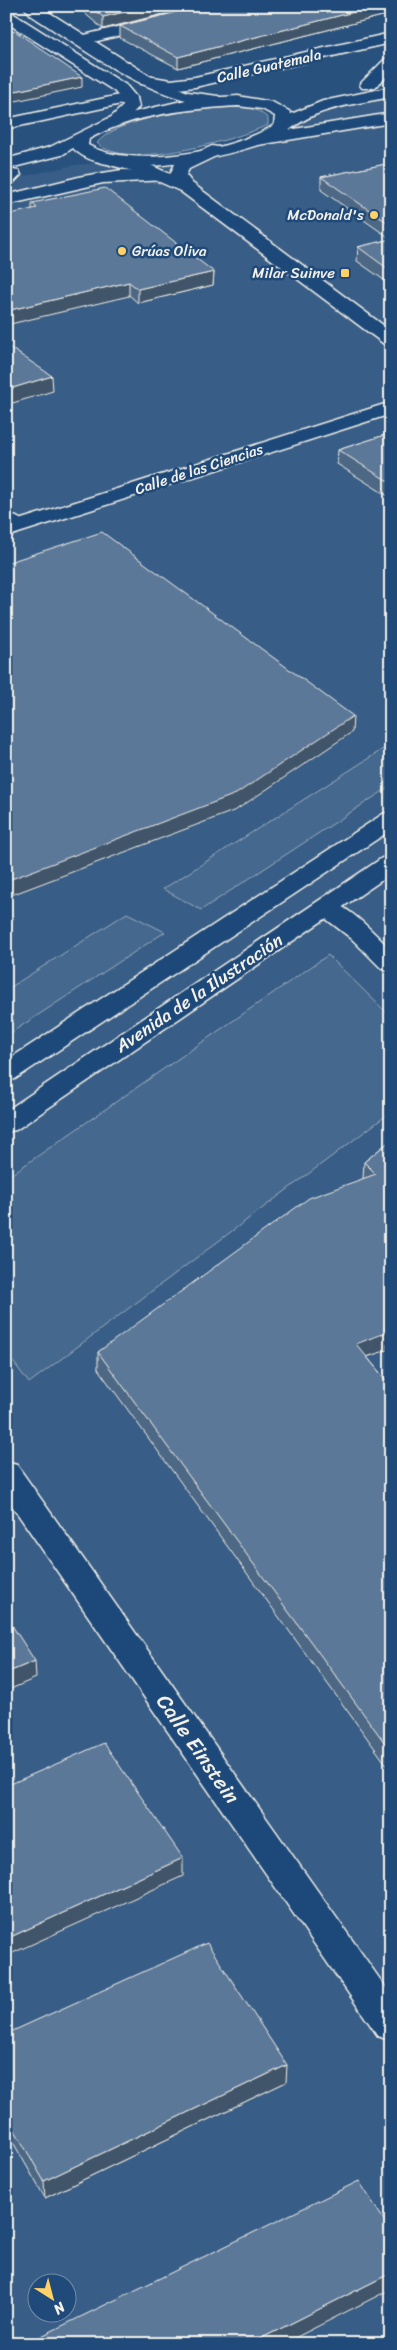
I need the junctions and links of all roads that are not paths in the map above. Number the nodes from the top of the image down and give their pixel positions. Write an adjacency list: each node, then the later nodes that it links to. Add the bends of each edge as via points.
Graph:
1 (30, 6): 8 (street)
2 (224, 6): 4 (street)
3 (378, 6): 5 (street)
4 (196, 9): 8 (street)
5 (391, 11)
6 (8, 18): 15 (street, via 120,88)
7 (391, 38): 11 (street, Calle Guatemala, via 195,82 171,85)
8 (81, 40): 11 (street)
9 (391, 62): 12 (street)
10 (391, 80): 12 (street)
11 (147, 82): 17 (street, via 185,96)
12 (368, 85): 14 (street)
13 (391, 92): 22 (street, via 309,111)
14 (304, 97)
15 (129, 98): 20 (street, via 131,107); 21 (street)
16 (288, 99): 18 (street)
17 (218, 101): 18 (street); 20 (street, via 164,108)
18 (238, 101): 22 (street, via 279,110 284,119)
19 (391, 118): 24 (street)
20 (115, 121): 23 (street)
21 (6, 124)
22 (281, 126): 24 (street)
23 (82, 138): 26 (street, via 80,147 85,152); 27 (street)
24 (252, 141): 25 (street)
25 (212, 151): 26 (street, via 173,158); 29 (street, via 182,166 178,175)
26 (116, 161): 27 (street, via 69,164); 28 (street)
27 (8, 174)
28 (162, 176): 29 (street); 30 (street, via 113,175)
29 (186, 187): 31 (street)
30 (6, 200)
31 (391, 340)
32 (391, 408): 33 (street, Calle de las Ciencias)
33 (11, 524)
34 (391, 819): 38 (street)
35 (391, 863): 36 (street, Avenida de la Ilustración)
36 (326, 907): 37 (street, via 361,934); 39 (street, Avenida de la Ilustración)
37 (391, 964)
38 (6, 1073)
39 (6, 1124)
40 (6, 1472): 41 (street, Calle Einstein)
41 (391, 2026)

